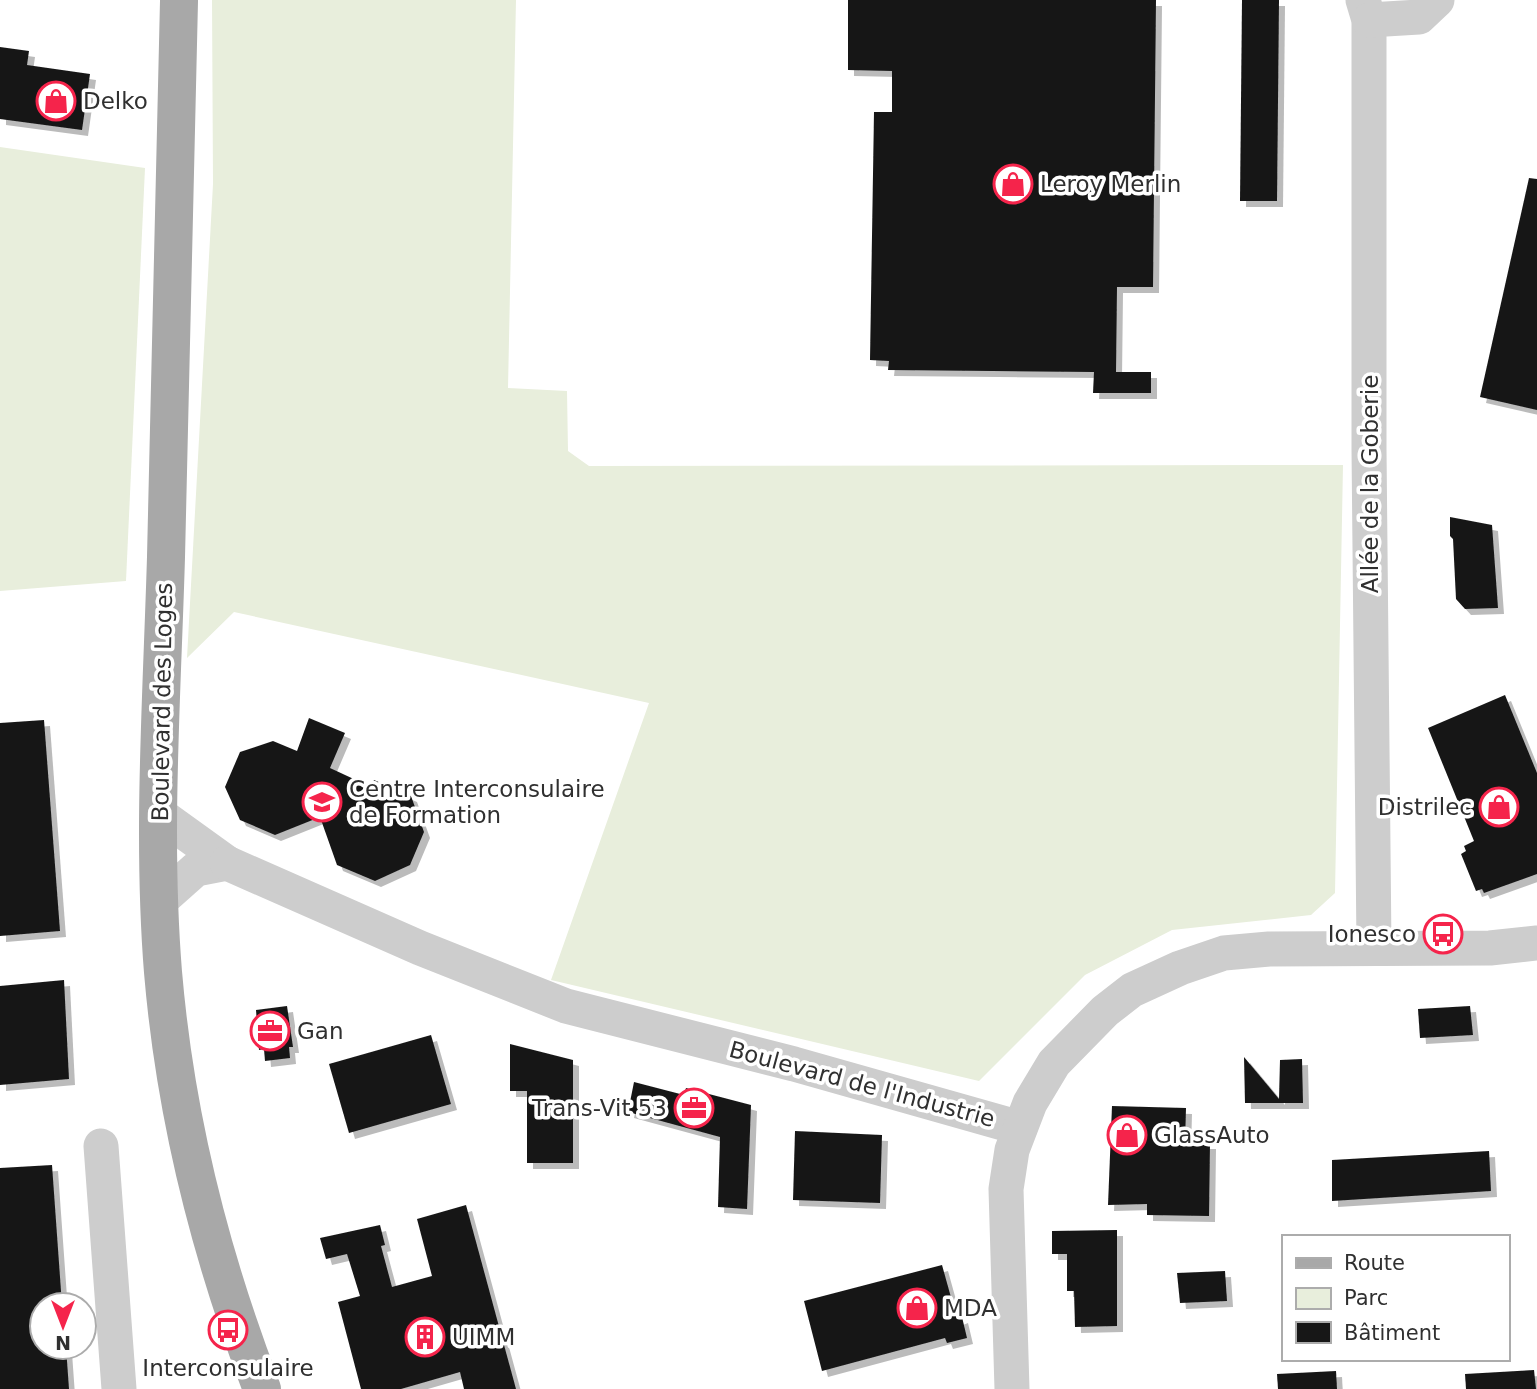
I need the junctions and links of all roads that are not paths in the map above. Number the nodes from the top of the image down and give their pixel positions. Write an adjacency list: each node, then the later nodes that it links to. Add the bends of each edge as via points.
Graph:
1 (173, 0): 4 (main road, Boulevard des Loges)
2 (1437, 0): 3 (street, Allée de la Goberie, via 1419,18)
3 (1366, 10): 8 (street, Allée de la Goberie)
4 (159, 814): 5 (street, Boulevard de l'Industrie); 6 (main road, Boulevard des Loges)
5 (227, 863): 6 (street, via 196,869); 9 (street, Boulevard de l'Industrie, via 419,948 566,1006)
6 (160, 901): 12 (main road, Boulevard des Loges, via 172,1044 198,1188)
7 (1537, 943): 8 (street, Boulevard de l'Industrie, via 1490,948)
8 (1374, 947): 9 (street, Boulevard de l'Industrie, via 1224,953 1132,989 1054,1063)
9 (1020, 1128): 13 (street, via 1006,1189)
10 (101, 1146): 11 (street)
11 (119, 1389)
12 (262, 1389)
13 (1013, 1389)

